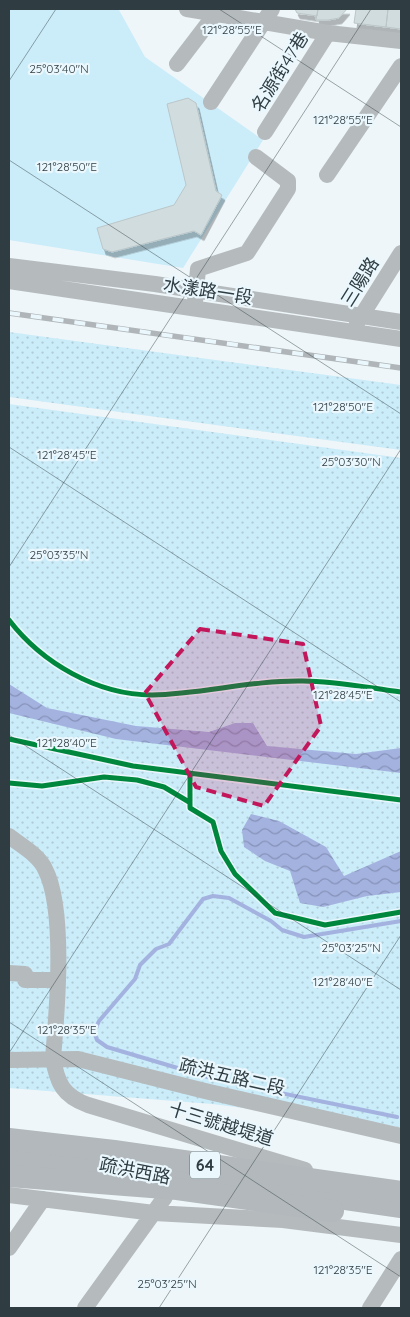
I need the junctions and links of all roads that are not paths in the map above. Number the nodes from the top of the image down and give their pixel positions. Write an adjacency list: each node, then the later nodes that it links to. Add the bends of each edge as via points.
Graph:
1 (187, 9): 2 (street)
2 (217, 12): 3 (street); 6 (street)
3 (268, 16): 4 (street); 8 (street)
4 (328, 32): 5 (street); 9 (street, 名源街47巷)
5 (401, 41)
6 (177, 64)
7 (401, 66): 11 (street)
8 (211, 102)
9 (265, 132)
10 (256, 157): 17 (street, via 288,181 288,189 247,253 198,269)
11 (327, 175)
12 (401, 253): 19 (street, 三陽路)
13 (9, 255): 15 (street)
14 (9, 266): 15 (street, 水漾路一段)
15 (85, 276): 17 (street, 水漾路一段)
16 (9, 280): 18 (street, 水漾路一段)
17 (197, 292): 18 (street); 19 (street, 水漾路一段)
18 (194, 310): 21 (street, 水漾路一段)
19 (361, 316): 20 (street, 水漾路一段); 21 (street, 三陽路)
20 (401, 322)
21 (353, 332): 22 (street, 水漾路一段)
22 (401, 339)
23 (9, 836): 25 (street, 十三號越堤道, via 41,863 51,885 58,931)
24 (9, 973): 25 (street)
25 (57, 980): 26 (street, 十三號越堤道)
26 (53, 1058): 27 (street, 疏洪五路二段); 30 (street, 疏洪五路二段, via 78,1059); 40 (street, 十三號越堤道, via 56,1079 78,1102 392,1196)
27 (9, 1060)
28 (9, 1127): 29 (highway)
29 (41, 1132): 31 (highway); 35 (highway)
30 (401, 1136)
31 (9, 1138): 36 (highway, 64, bridge)
32 (9, 1155): 40 (highway, 64, via 73,1160)
33 (9, 1172): 38 (street, 疏洪西路, via 57,1176)
34 (9, 1176): 42 (highway, bridge, via 177,1189 333,1211)
35 (401, 1177)
36 (401, 1192)
37 (9, 1194): 39 (street, 疏洪西路)
38 (165, 1197): 41 (street); 43 (street, 疏洪西路)
39 (43, 1199): 41 (street, 疏洪西路); 45 (street)
40 (401, 1205)
41 (154, 1213): 43 (street, 疏洪西路); 47 (street)
42 (401, 1216)
43 (283, 1220): 44 (street, 疏洪西路)
44 (401, 1235)
45 (9, 1248)
46 (401, 1259): 48 (street)
47 (85, 1308)
48 (370, 1308)

